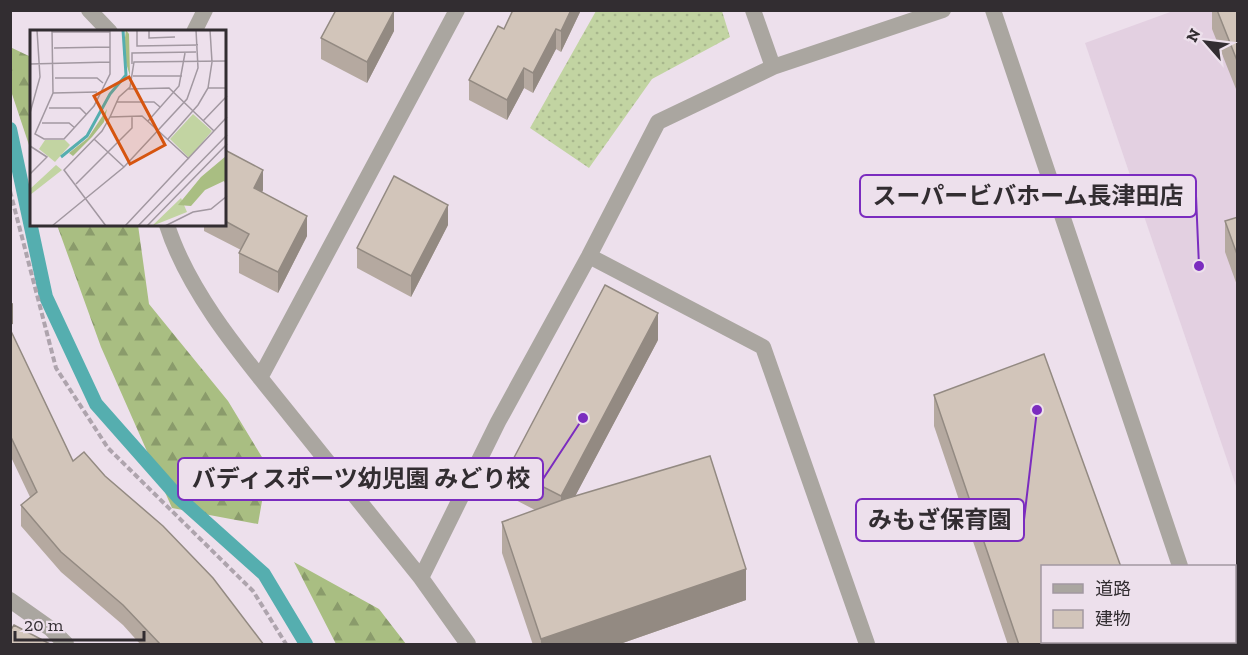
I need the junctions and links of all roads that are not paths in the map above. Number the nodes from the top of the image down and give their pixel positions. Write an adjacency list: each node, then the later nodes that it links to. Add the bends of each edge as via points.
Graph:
1 (89, 10): 7 (street)
2 (205, 10): 8 (street)
3 (457, 10): 12 (street)
4 (753, 10): 9 (street)
5 (943, 10): 9 (street)
6 (993, 10): 13 (street)
7 (108, 30)
8 (195, 30)
9 (773, 67): 11 (street, via 658,122)
10 (168, 226): 12 (street, via 172,241 207,306)
11 (589, 256): 14 (street, via 498,422); 18 (street, via 763,347)
12 (260, 378): 14 (street)
13 (1179, 565)
14 (421, 578): 17 (street)
15 (10, 600): 16 (street, via 51,629)
16 (66, 645)
17 (468, 645)
18 (867, 645)

